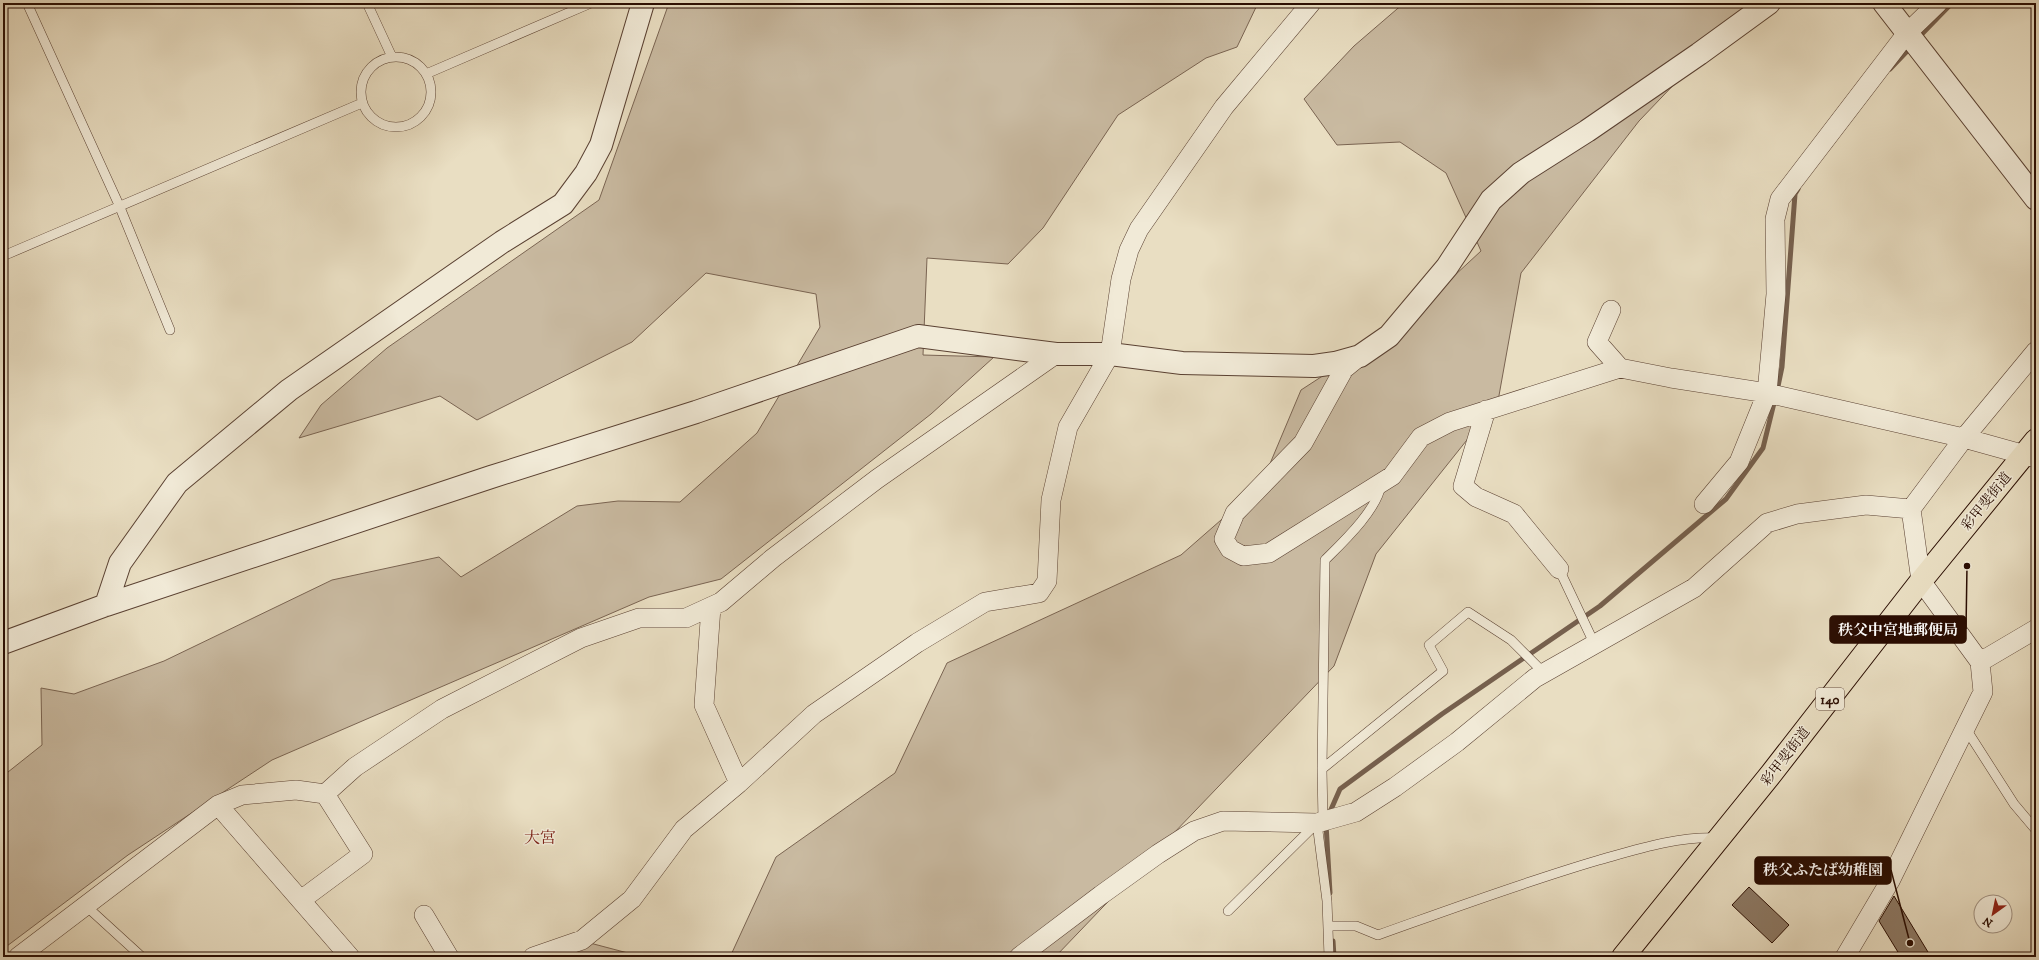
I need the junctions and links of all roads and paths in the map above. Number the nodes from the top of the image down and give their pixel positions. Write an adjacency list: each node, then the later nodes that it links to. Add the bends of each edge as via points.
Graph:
1 (27, 3): 14 (lane)
2 (367, 3): 10 (lane)
3 (591, 3): 11 (lane)
4 (643, 3): 32 (street, via 601,145 586,173 563,204 502,242 289,390 177,483 120,563)
5 (1311, 3): 20 (street, via 1224,107 1139,230 1129,250 1121,279)
6 (1769, 3): 21 (street, via 1620,109 1521,173 1491,200 1447,267 1389,336)
7 (1884, 3): 9 (street)
8 (1938, 3): 9 (street)
9 (1907, 33): 13 (street); 23 (street, via 1780,199 1775,219 1776,294)
10 (392, 57): 11 (lane, via 410,60); 12 (lane, via 378,61 367,71 361,84)
11 (426, 74): 12 (lane, via 431,97 427,108 411,124 399,127 377,122 368,114)
12 (362, 103): 14 (lane)
13 (2036, 199)
14 (119, 206): 15 (lane); 17 (lane)
15 (3, 256)
16 (1611, 310): 22 (street, via 1597,342)
17 (170, 330)
18 (2036, 351): 25 (street)
19 (1056, 354): 20 (street); 32 (street, via 918,336 696,412); 33 (street, via 877,479 773,558 721,602)
20 (1110, 354): 21 (street, via 1182,363 1314,366); 41 (street, via 1068,427 1051,500 1047,581 1039,594 985,602 917,643 814,714)
21 (1360, 356): 27 (street, via 1344,369 1303,443 1235,513 1224,539 1230,549 1243,556 1269,553)
22 (1620, 368): 23 (street); 24 (street)
23 (1767, 393): 25 (street); 28 (street, via 1739,462)
24 (1486, 410): 27 (street, via 1450,422 1421,437 1392,476); 30 (street, via 1463,486 1476,497 1514,514)
25 (1964, 438): 26 (street); 29 (street)
26 (2032, 451): 31 (highway, 彩甲斐街道 / 140)
27 (1381, 483): 40 (lane, via 1379,495 1353,532 1325,560)
28 (1704, 504)
29 (1911, 509): 31 (street); 36 (street, via 1866,505 1797,514 1767,523 1694,588)
30 (1559, 569): 36 (lane)
31 (1921, 581): 37 (street); 46 (highway, 彩甲斐街道 / 140)
32 (106, 605): 35 (street)
33 (711, 607): 41 (street, via 704,705); 42 (street, via 686,618 639,618 581,638 442,709 355,767)
34 (2036, 629): 37 (street)
35 (3, 643)
36 (1594, 643): 38 (street)
37 (1980, 662): 39 (street, via 1983,692)
38 (1544, 673): 40 (lane, via 1511,640 1468,612 1429,645 1443,671); 44 (street, via 1395,787 1356,812)
39 (1966, 728): 45 (lane, via 2014,804); 60 (street, via 1890,881)
40 (1322, 769): 44 (lane)
41 (739, 783): 56 (street, via 684,829 632,899 582,940)
42 (324, 794): 43 (street, via 296,790 242,795); 47 (street, via 363,854)
43 (218, 805): 47 (street); 48 (street)
44 (1320, 822): 49 (lane); 51 (lane); 57 (street, via 1223,821 1194,832 1132,872)
45 (2036, 830)
46 (1720, 838): 51 (lane, via 1697,837 1640,848 1545,876 1378,934 1356,926); 59 (highway, 彩甲斐街道 / 140)
47 (301, 900): 54 (street)
48 (85, 905): 52 (street); 53 (lane)
49 (1228, 911)
50 (424, 915): 55 (street)
51 (1328, 926): 58 (lane)
52 (18, 957)
53 (142, 957)
54 (350, 957)
55 (449, 957)
56 (534, 957)
57 (1019, 957)
58 (1329, 957)
59 (1623, 957)
60 (1845, 957)

